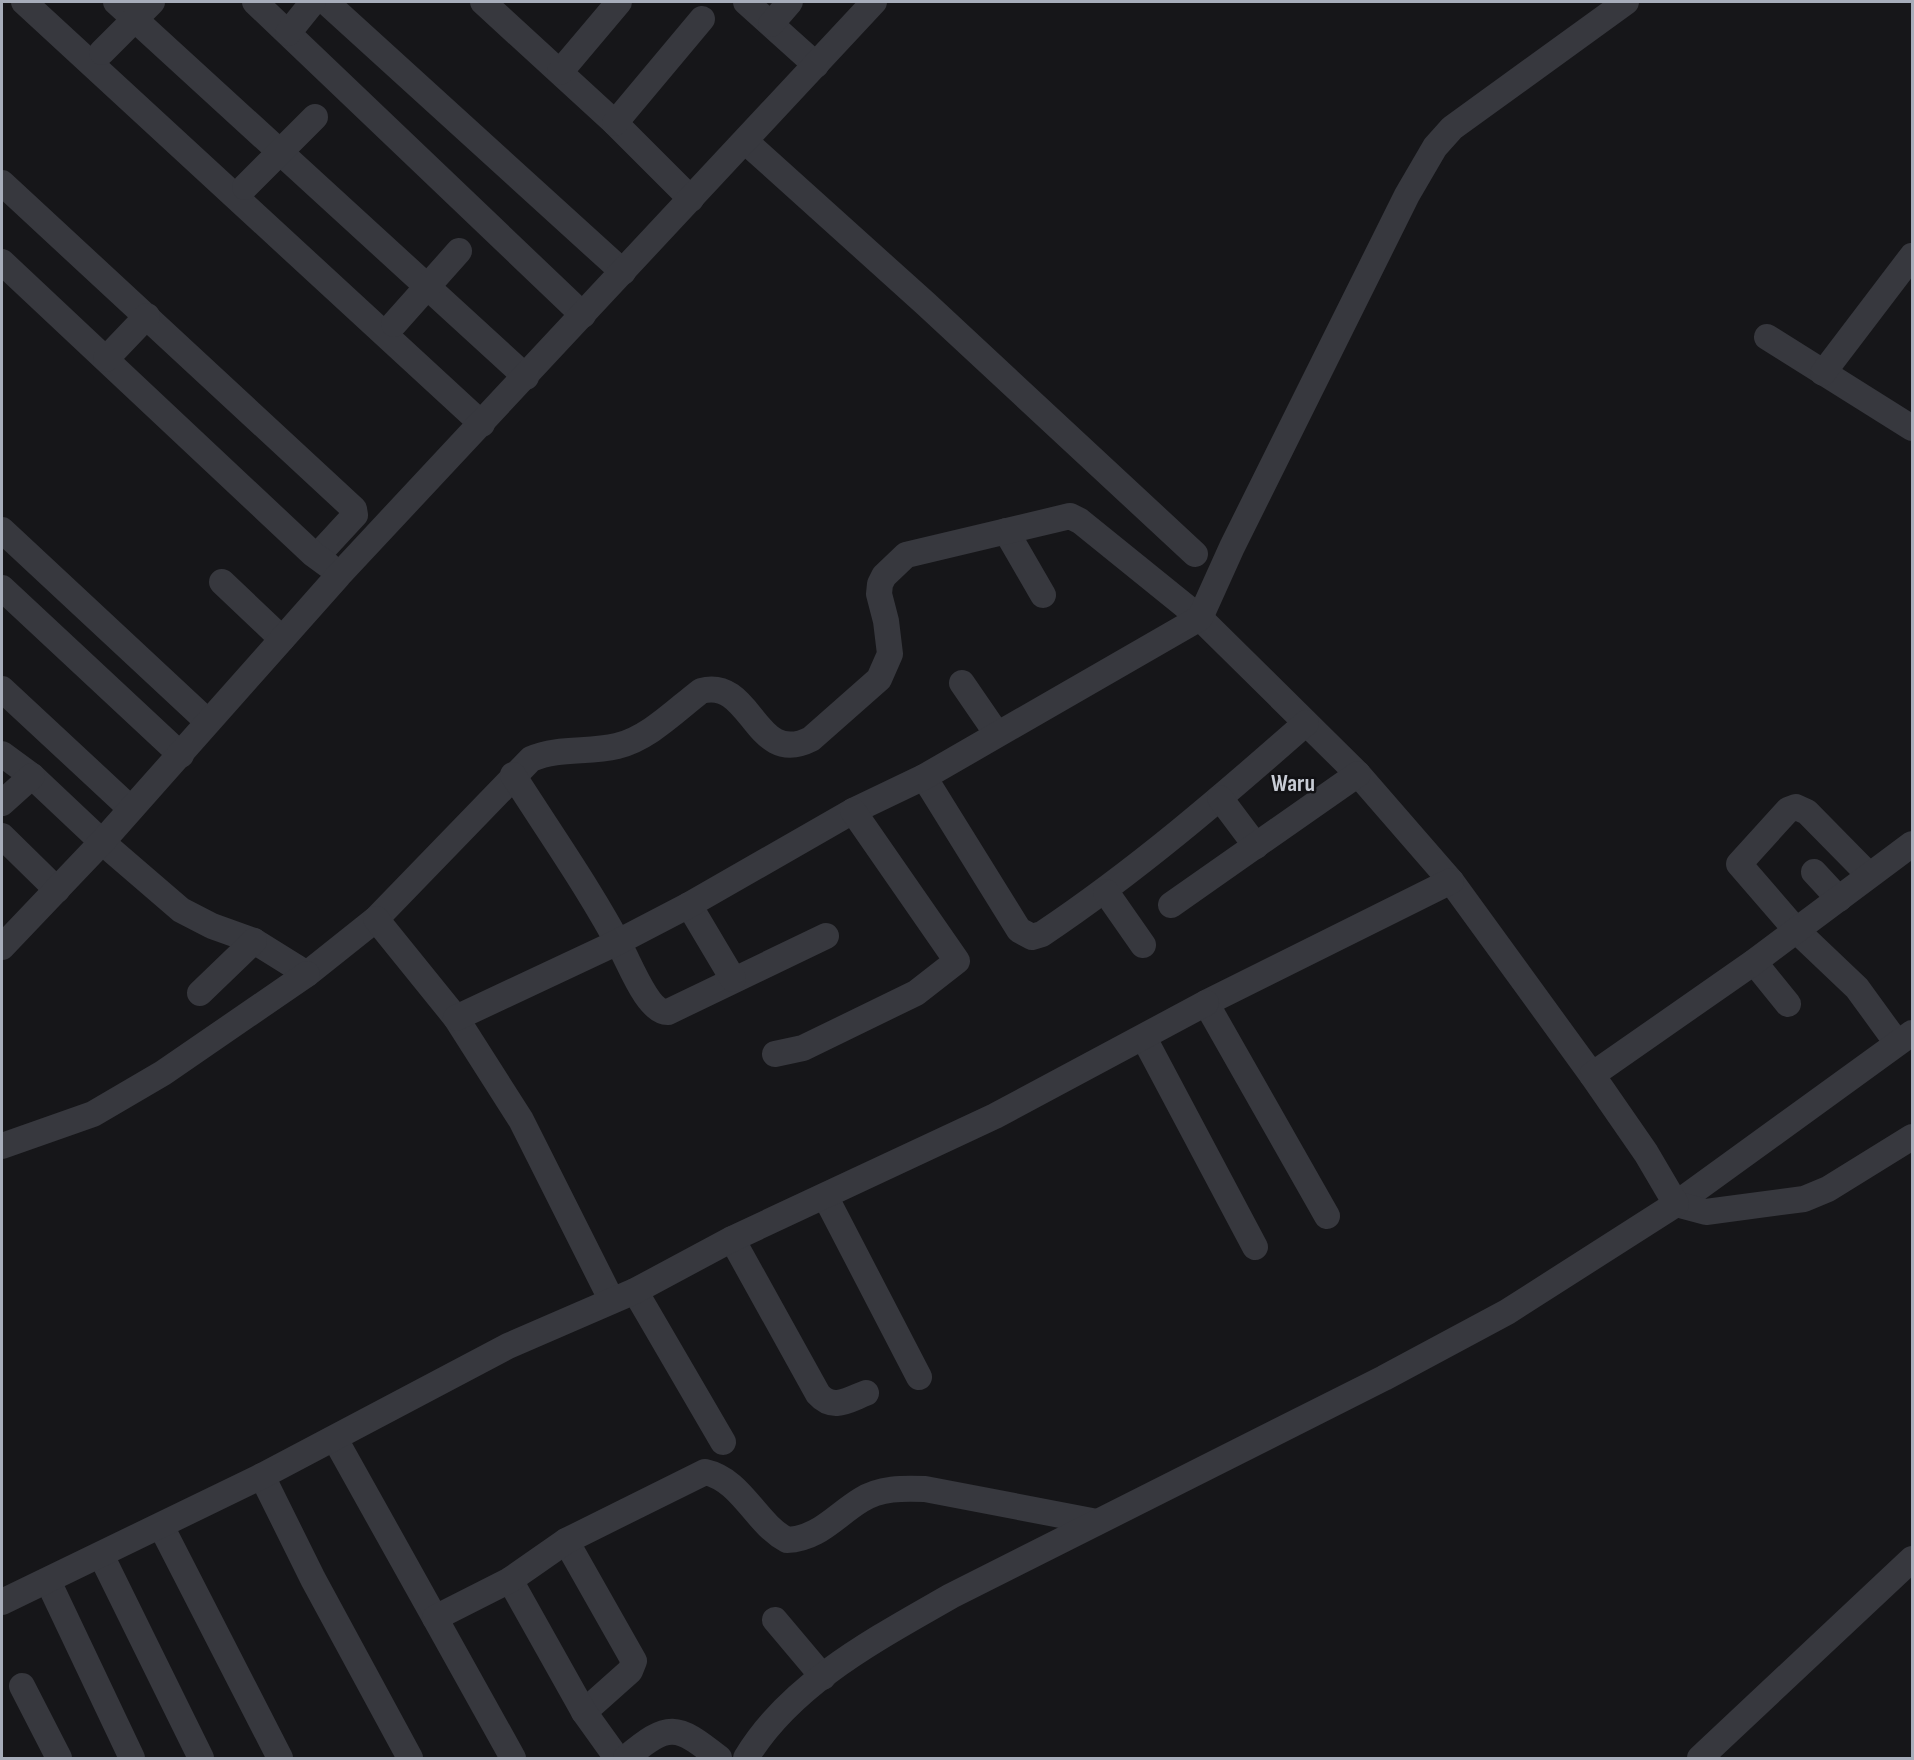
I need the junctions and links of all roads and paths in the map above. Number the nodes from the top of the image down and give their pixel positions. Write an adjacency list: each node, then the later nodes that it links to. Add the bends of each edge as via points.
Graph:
1 (24, 2): 38 (street)
2 (116, 2): 12 (street)
3 (255, 2): 15 (street)
4 (313, 2): 15 (street)
5 (326, 2): 29 (street)
6 (619, 2): 18 (street)
7 (746, 2): 14 (street)
8 (790, 2): 14 (street)
9 (874, 2): 17 (street)
10 (1626, 2): 48 (street, via 1452,128 1435,147 1407,195)
11 (500, 7): 18 (street)
12 (143, 10): 16 (street); 22 (street)
13 (702, 19): 20 (street)
14 (771, 24): 17 (street)
15 (288, 33): 31 (street)
16 (102, 52)
17 (816, 65): 21 (street)
18 (560, 72): 20 (street)
19 (315, 117): 22 (street)
20 (615, 123): 25 (street)
21 (744, 141): 25 (street); 42 (street)
22 (280, 152): 24 (street); 30 (street)
23 (2, 183): 32 (street)
24 (245, 187)
25 (691, 199): 29 (street)
26 (459, 251): 30 (street)
27 (1912, 256): 36 (street)
28 (2, 262): 35 (street)
29 (623, 272): 31 (street)
30 (427, 286): 33 (street); 37 (street)
31 (583, 315): 37 (street)
32 (147, 316): 35 (street); 43 (street, via 354,509 355,515)
33 (394, 324)
34 (1767, 337): 36 (street)
35 (106, 359): 43 (street)
36 (1823, 373): 39 (street)
37 (526, 377): 38 (street)
38 (482, 424): 44 (street)
39 (1912, 428)
40 (2, 530): 52 (street)
41 (1006, 531): 47 (street); 48 (street, via 1040,521 1076,518); 58 (street, via 906,555 884,576 879,594 890,640 886,666 879,678 802,744 787,746 773,741 729,694 709,689 632,741 598,750 543,754)
42 (1195, 554)
43 (318, 555): 44 (street)
44 (339, 575): 49 (street)
45 (222, 582): 49 (street)
46 (2, 588): 56 (street)
47 (1043, 595)
48 (1200, 618): 53 (street); 54 (street)
49 (282, 639): 52 (street)
50 (962, 682): 54 (street)
51 (2, 689): 63 (street)
52 (208, 722): 56 (street)
53 (1306, 723): 57 (street); 61 (street)
54 (996, 734): 60 (street)
55 (2, 754): 59 (street)
56 (181, 755): 63 (street)
57 (1358, 774): 68 (street); 69 (street)
58 (513, 775): 77 (street); 81 (street)
59 (32, 776): 62 (street); 66 (street)
60 (924, 777): 64 (street); 73 (street, via 1022,933 1032,937 1042,934)
61 (1220, 798): 68 (street); 73 (street)
62 (2, 803)
63 (131, 809): 66 (street)
64 (852, 811): 76 (street); 93 (street, via 957,961 916,993 803,1048)
65 (2, 836): 72 (street)
66 (102, 842): 72 (street); 80 (street, via 181,910)
67 (1912, 844): 71 (street)
68 (1256, 846): 75 (street)
69 (1442, 870): 88 (street); 94 (street)
70 (1814, 872): 74 (street)
71 (1869, 875): 74 (street); 78 (street, via 1807,812 1796,807 1788,810 1739,864)
72 (57, 890): 82 (street)
73 (1106, 892): 83 (street)
74 (1839, 899): 78 (street)
75 (1171, 904)
76 (689, 905): 81 (street); 86 (street)
77 (376, 919): 85 (street); 90 (street)
78 (1796, 930): 84 (street); 92 (street)
79 (826, 936): 86 (street)
80 (254, 941): 85 (street); 87 (street)
81 (618, 942): 86 (street, via 648,999 664,1012); 90 (street)
82 (2, 945)
83 (1143, 945)
84 (1754, 962): 89 (street); 94 (street)
85 (307, 974): 96 (street, via 163,1073 93,1114)
86 (733, 979)
87 (200, 993)
88 (1206, 1003): 91 (street); 99 (street)
89 (1788, 1004)
90 (456, 1018): 102 (street, via 521,1120)
91 (1144, 1038): 97 (street, via 995,1116); 101 (street)
92 (1905, 1038): 98 (street)
93 (775, 1054)
94 (1592, 1075): 98 (street)
95 (1912, 1137): 98 (street, via 1828,1189 1804,1199 1706,1212)
96 (2, 1146)
97 (825, 1196): 100 (street); 103 (street)
98 (1676, 1204): 108 (street, via 1507,1312)
99 (1327, 1216)
100 (732, 1239): 102 (street); 104 (street, via 824,1401 837,1404)
101 (1255, 1247)
102 (623, 1295): 105 (street, via 508,1346); 106 (street)
103 (919, 1377)
104 (866, 1393)
105 (334, 1439): 107 (street); 116 (street)
106 (723, 1442)
107 (262, 1476): 109 (street); 125 (street)
108 (1097, 1522): 110 (street, via 925,1489 899,1488 861,1500 812,1536 787,1540 765,1524 733,1485 705,1472); 118 (street, via 891,1630)
109 (161, 1526): 111 (street); 124 (street)
110 (567, 1541): 113 (street); 120 (street, via 634,1661 630,1671)
111 (101, 1555): 114 (street); 123 (street)
112 (1912, 1559): 131 (street)
113 (510, 1580): 116 (street); 120 (street)
114 (48, 1581): 115 (street); 122 (street)
115 (2, 1602)
116 (435, 1618): 126 (street)
117 (775, 1620): 118 (street)
118 (823, 1677): 130 (street, via 783,1712)
119 (22, 1686): 121 (street)
120 (584, 1712): 127 (street)
121 (58, 1758)
122 (132, 1758)
123 (201, 1758)
124 (280, 1758)
125 (410, 1758)
126 (513, 1758)
127 (617, 1758)
128 (626, 1758): 129 (street, via 647,1741 669,1731 680,1731)
129 (719, 1758)
130 (746, 1758)
131 (1700, 1758)

